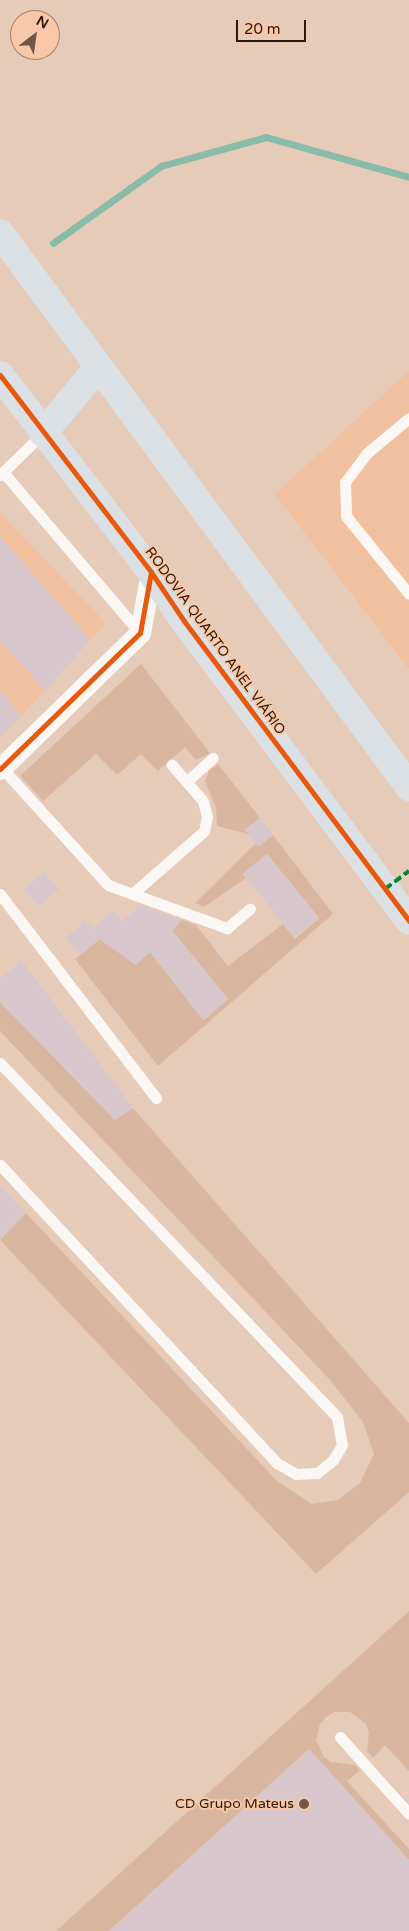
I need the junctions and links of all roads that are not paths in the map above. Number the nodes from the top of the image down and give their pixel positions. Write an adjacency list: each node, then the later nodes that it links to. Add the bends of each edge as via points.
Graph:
1 (0, 233): 2 (highway)
2 (98, 368): 5 (highway); 14 (highway)
3 (0, 375): 5 (highway, RODOVIA QUARTO ANEL VIÁRIO)
4 (409, 418): 8 (lane, via 366,454 345,482 346,516)
5 (43, 433): 6 (lane); 7 (highway, RODOVIA QUARTO ANEL VIÁRIO)
6 (1, 473): 9 (lane)
7 (151, 572): 9 (street); 18 (highway, RODOVIA QUARTO ANEL VIÁRIO, via 184,621)
8 (409, 594)
9 (140, 633): 12 (street)
10 (213, 758): 13 (lane)
11 (172, 765): 13 (lane)
12 (1, 769): 16 (lane, via 108,885)
13 (186, 782): 16 (lane, via 203,801 207,817 204,831)
14 (409, 786)
15 (0, 894): 20 (lane)
16 (132, 894): 17 (lane, via 228,928)
17 (250, 909)
18 (409, 921)
19 (0, 1063): 21 (lane, via 337,1417 342,1445 333,1460 317,1473 296,1474 277,1463)
20 (156, 1098)
21 (0, 1164)
22 (340, 1737): 23 (lane)
23 (409, 1814)

